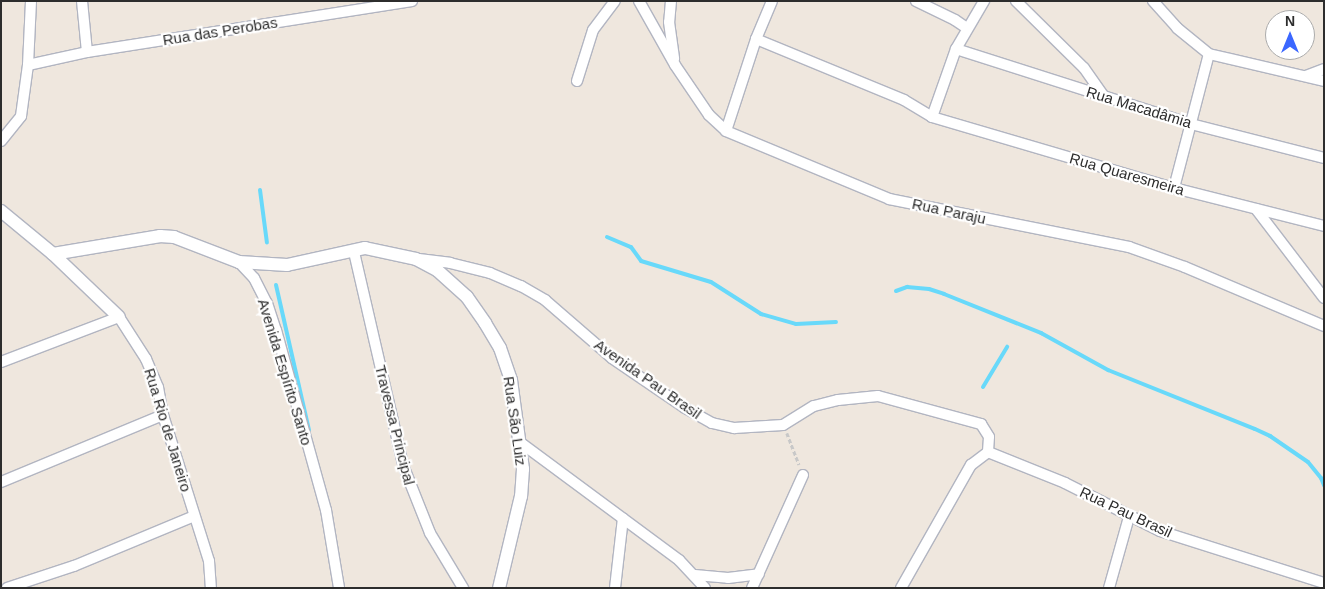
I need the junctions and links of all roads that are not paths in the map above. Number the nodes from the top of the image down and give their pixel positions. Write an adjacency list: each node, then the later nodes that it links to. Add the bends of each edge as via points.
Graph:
1 (31, 1): 17 (street)
2 (82, 1): 15 (street)
3 (412, 1): 15 (street, Rua das Perobas)
4 (615, 1): 21 (street, via 593,30)
5 (639, 1): 18 (street, Rua Paraju)
6 (671, 1): 18 (street, via 669,22)
7 (772, 1): 13 (street)
8 (916, 1): 12 (street)
9 (984, 1): 12 (street)
10 (1016, 1): 23 (street, via 1084,68)
11 (1153, 1): 16 (street, via 1177,28)
12 (966, 28): 14 (street)
13 (756, 39): 24 (street, Rua Quaresmeira, via 904,100); 26 (street)
14 (956, 49): 23 (street, Rua Macadâmia); 24 (street)
15 (87, 52): 17 (street, Rua das Perobas)
16 (1209, 54): 20 (street); 25 (street)
17 (28, 65): 27 (street, via 21,116)
18 (675, 65): 26 (street, Rua Paraju, via 709,115)
19 (1324, 69): 20 (street)
20 (1306, 76): 22 (street)
21 (576, 80)
22 (1324, 81)
23 (1104, 97): 25 (street, Rua Macadâmia)
24 (932, 117): 29 (street, Rua Quaresmeira)
25 (1191, 124): 28 (street, Rua Macadâmia); 29 (street)
26 (726, 131): 39 (street, Rua Paraju, via 889,198 1129,247)
27 (1, 141)
28 (1324, 158)
29 (1174, 188): 30 (street, Rua Quaresmeira)
30 (1256, 209): 32 (street, Rua Quaresmeira); 37 (street)
31 (1, 211): 34 (street, Rua Rio de Janeiro)
32 (1324, 226)
33 (354, 252): 35 (street, Rua São Luiz, via 365,248); 36 (street, Rua São Luiz, via 287,265); 55 (street, Travessa Principal, via 403,465 430,532)
34 (53, 254): 36 (street, Avenida Espírito Santo, via 160,236 174,237); 38 (street, Rua Rio de Janeiro)
35 (416, 259): 42 (street, Rua São Luiz, via 436,270 467,297 500,348 511,380); 43 (street, Avenida Pau Brasil, via 490,273 521,286 546,300 612,358 712,423 734,428 783,425 814,406 878,396 980,424 989,436)
36 (239, 262): 54 (street, Avenida Espírito Santo, via 254,278 276,330 326,510)
37 (1324, 298)
38 (119, 317): 40 (street); 41 (street, Rua Rio de Janeiro, via 146,359 158,387)
39 (1324, 326)
40 (1, 362)
41 (163, 414): 45 (street); 46 (street, Rua Rio de Janeiro)
42 (520, 443): 48 (street); 56 (street, Rua São Luiz, via 522,496)
43 (988, 452): 47 (street, Rua Pau Brasil, via 1065,484); 60 (street, via 971,465)
44 (803, 475): 49 (street)
45 (1, 482)
46 (194, 516): 52 (street, via 74,566); 53 (street, Rua Rio de Janeiro, via 209,561)
47 (1129, 517): 51 (street, Rua Pau Brasil, via 1160,532); 61 (street)
48 (623, 518): 50 (street); 57 (street)
49 (759, 574): 50 (street, via 728,578); 59 (street)
50 (695, 575): 58 (street)
51 (1324, 583)
52 (7, 588)
53 (212, 588)
54 (339, 588)
55 (463, 588)
56 (499, 588)
57 (615, 588)
58 (705, 588)
59 (752, 588)
60 (902, 588)
61 (1109, 588)

